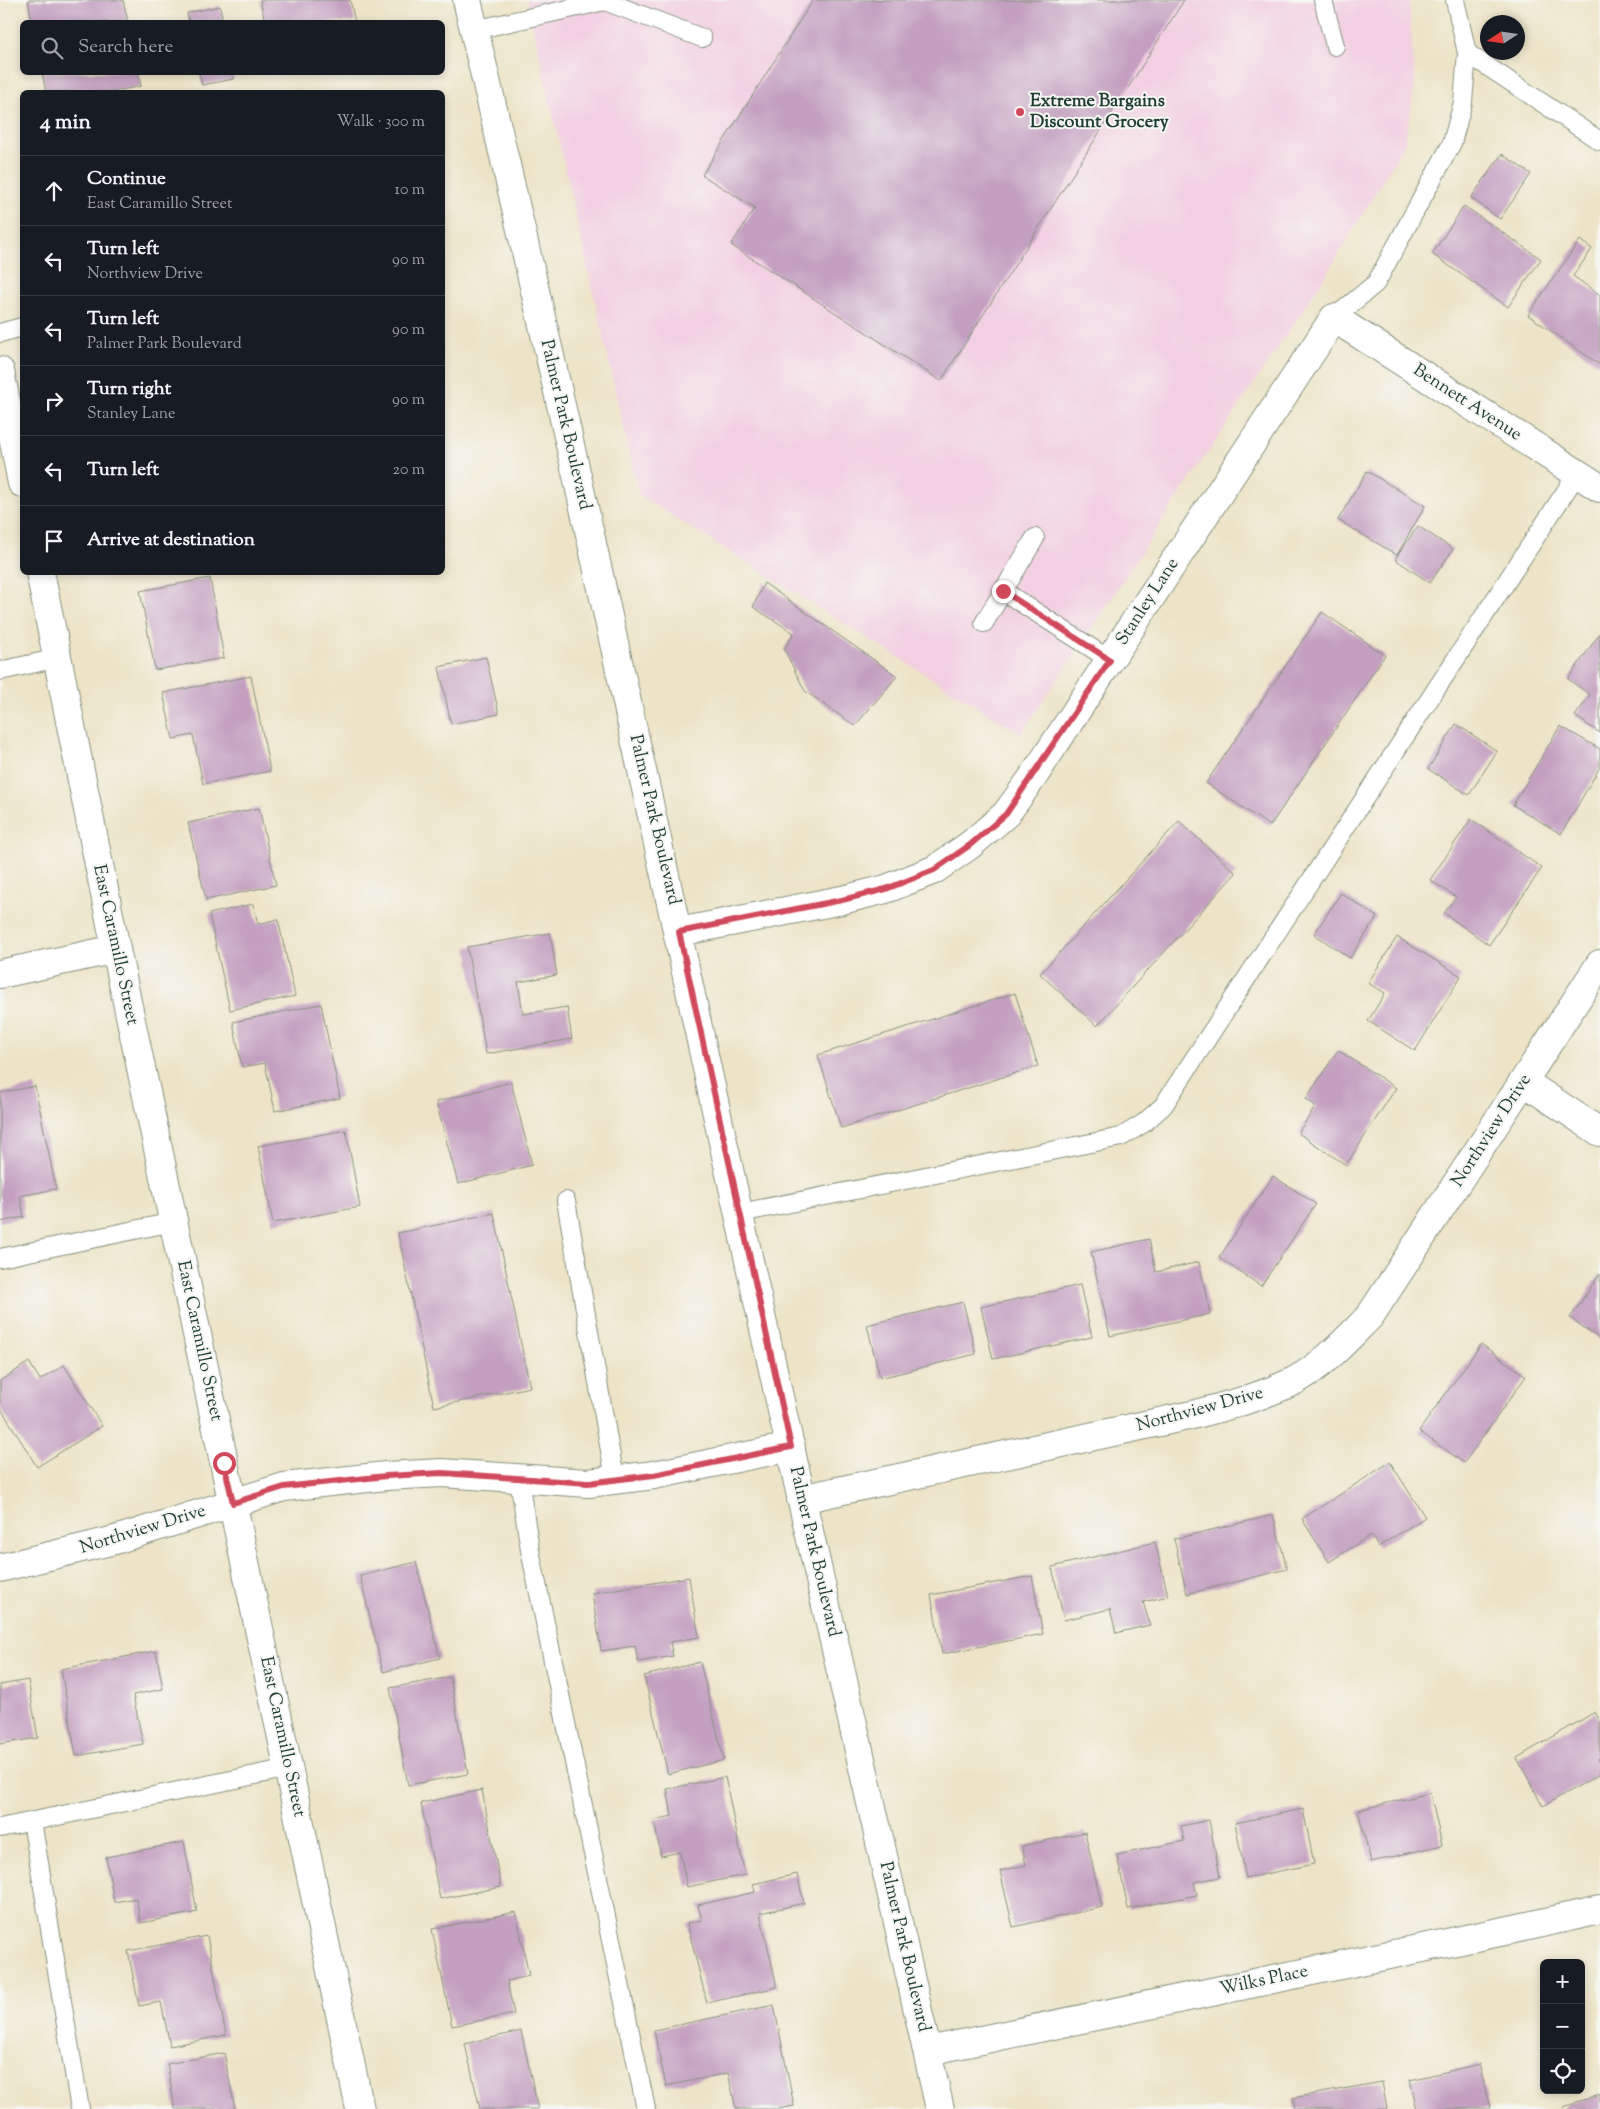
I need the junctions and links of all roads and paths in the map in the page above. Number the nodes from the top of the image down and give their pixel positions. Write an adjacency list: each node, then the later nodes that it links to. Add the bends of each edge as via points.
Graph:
1 (467, 0): 4 (street, Palmer Park Boulevard)
2 (1323, 0): 6 (lane)
3 (1455, 0): 7 (lane)
4 (474, 30): 5 (lane, via 605,1); 23 (street, Palmer Park Boulevard)
5 (702, 38)
6 (1335, 46)
7 (1467, 53): 8 (lane); 9 (lane, via 1463,102 1452,143 1376,283)
8 (1600, 141)
9 (1334, 318): 14 (street, Bennett Avenue); 21 (street, Stanley Lane)
10 (20, 328): 11 (lane)
11 (0, 334)
12 (0, 374): 13 (street)
13 (20, 473)
14 (1578, 474): 15 (street, Bennett Avenue); 30 (lane, via 1163,1106 1121,1137)
15 (1600, 488)
16 (1035, 538): 18 (lane)
17 (41, 575): 20 (street, East Caramillo Street)
18 (1003, 591): 19 (lane); 21 (lane)
19 (984, 623)
20 (58, 658): 22 (lane); 24 (street, East Caramillo Street)
21 (1110, 660): 23 (street, Stanley Lane, via 1006,814 934,870 886,889 851,898)
22 (0, 670)
23 (679, 932): 30 (street, Palmer Park Boulevard)
24 (116, 949): 26 (street); 31 (street, East Caramillo Street)
25 (1600, 964): 27 (street, Northview Drive)
26 (0, 974)
27 (1524, 1082): 28 (street); 36 (street, Northview Drive, via 1370,1316 1331,1355 1295,1380 1248,1401 1192,1416)
28 (1600, 1132)
29 (566, 1201): 35 (lane)
30 (740, 1213): 33 (street, Palmer Park Boulevard)
31 (173, 1222): 32 (lane); 37 (street, East Caramillo Street)
32 (0, 1258)
33 (791, 1447): 35 (street, Northview Drive, via 654,1475); 36 (street, Palmer Park Boulevard)
34 (519, 1479): 35 (street, Northview Drive, via 588,1483); 37 (street, Northview Drive, via 442,1473 386,1476 284,1487); 46 (lane, via 530,1550)
35 (615, 1479)
36 (802, 1500): 43 (street, Palmer Park Boulevard)
37 (233, 1503): 38 (street, Northview Drive, via 114,1540); 39 (street, East Caramillo Street)
38 (0, 1568)
39 (289, 1768): 40 (lane); 45 (street, East Caramillo Street)
40 (32, 1821): 41 (lane); 44 (lane)
41 (0, 1828)
42 (1600, 1910): 43 (street, Wilks Place)
43 (928, 2051): 47 (street, Palmer Park Boulevard)
44 (80, 2109)
45 (360, 2109)
46 (646, 2109)
47 (940, 2109)

